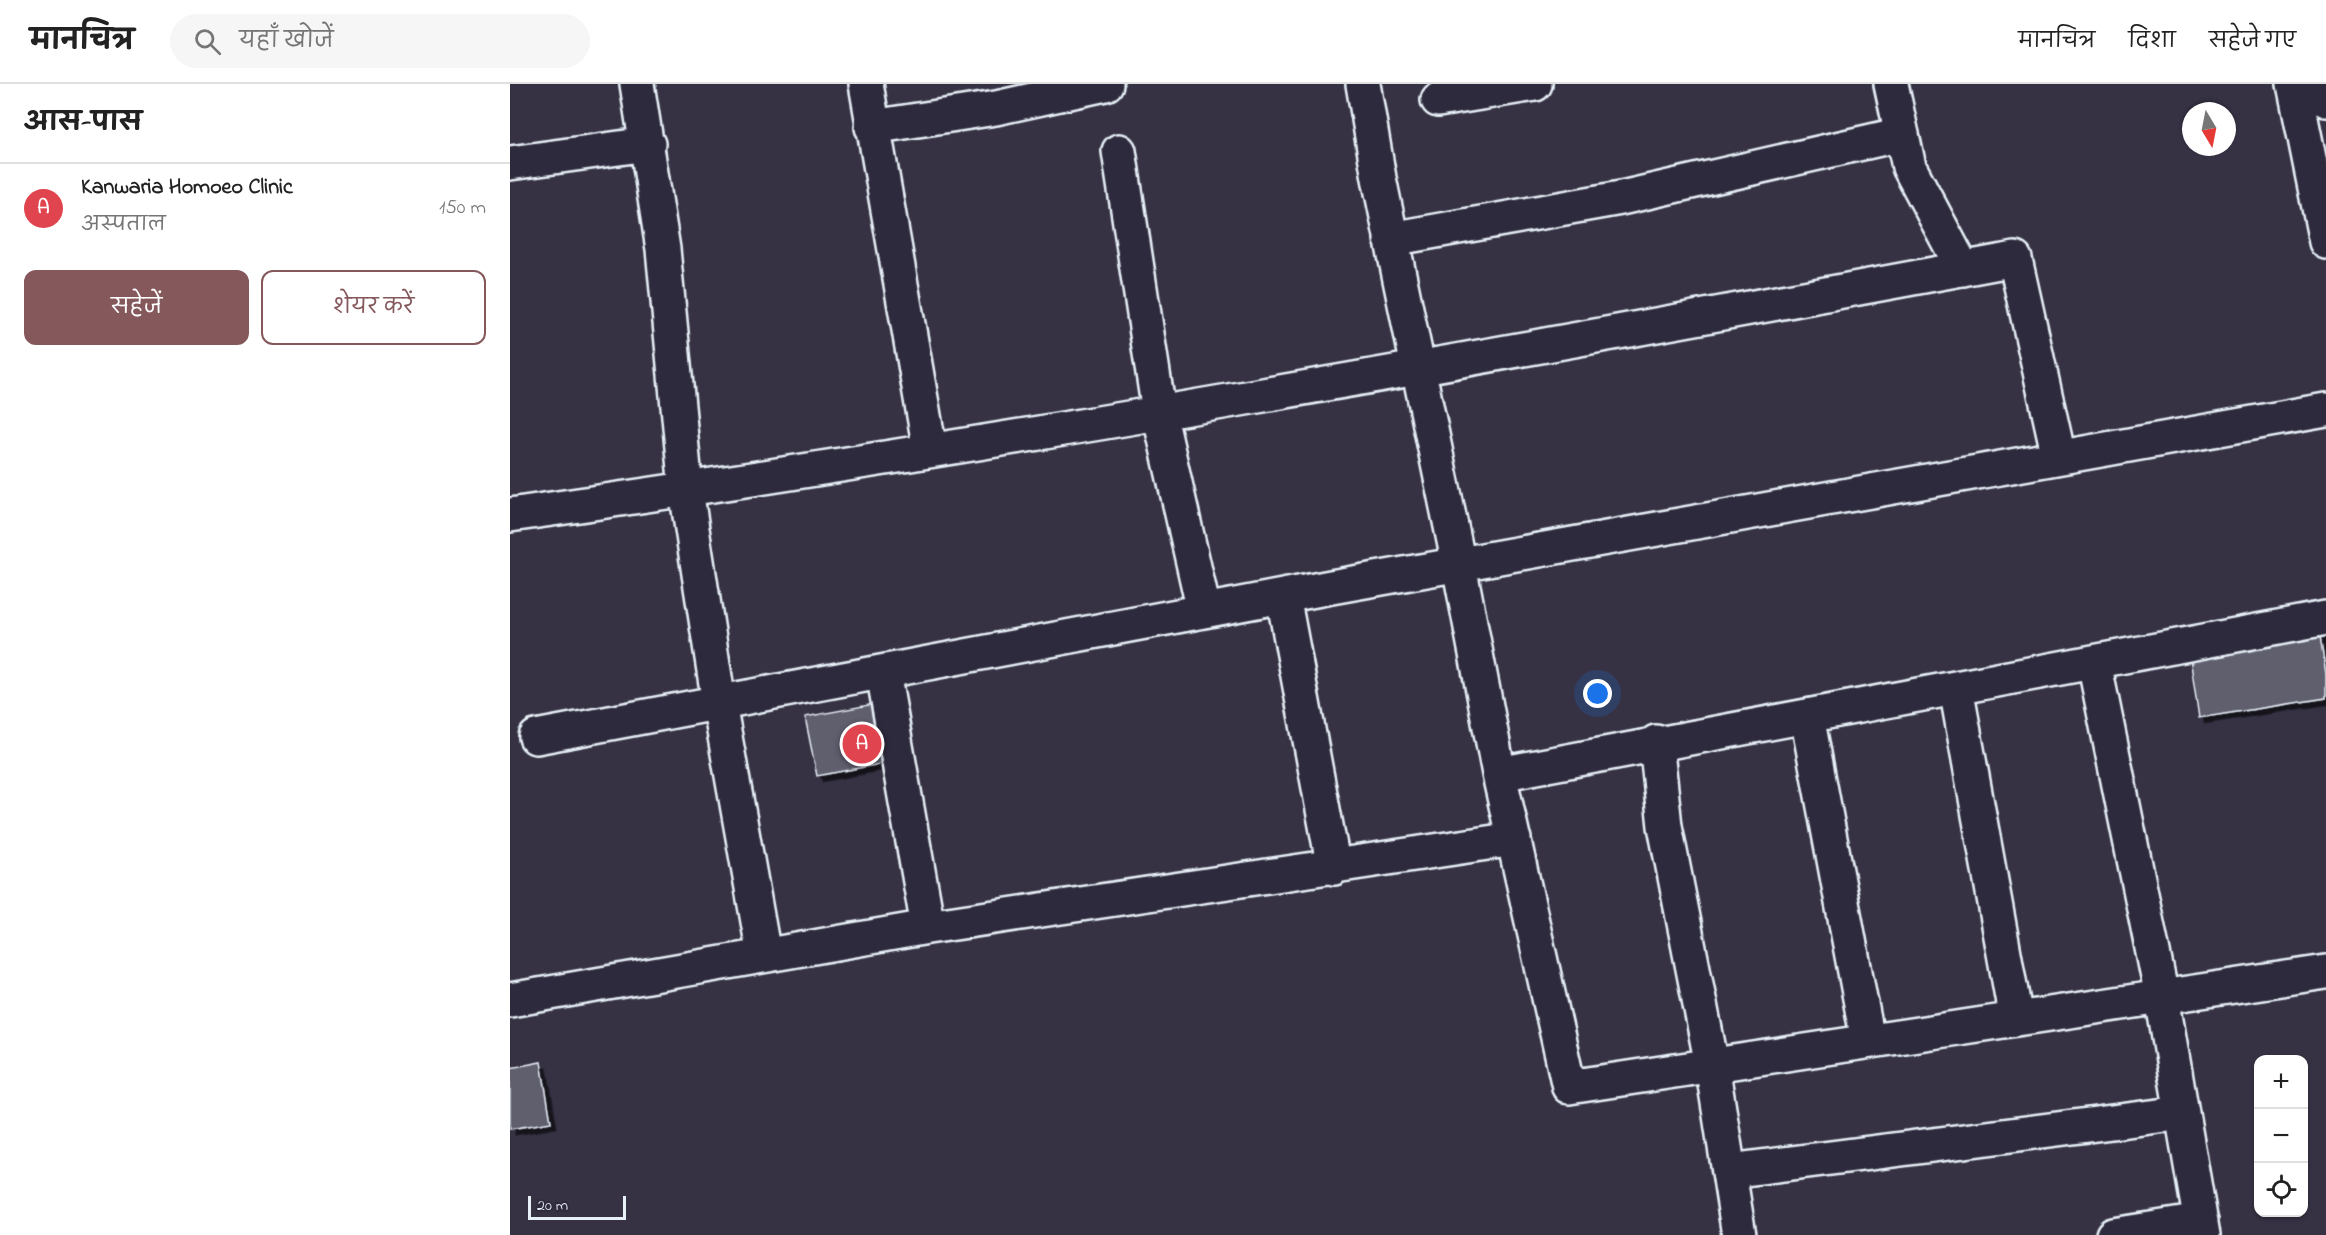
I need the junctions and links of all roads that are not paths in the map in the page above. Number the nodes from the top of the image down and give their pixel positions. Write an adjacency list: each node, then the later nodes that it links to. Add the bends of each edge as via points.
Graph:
1 (637, 84): 13 (street)
2 (866, 84): 11 (street)
3 (1106, 84): 11 (street, via 996,108)
4 (1363, 84): 16 (street)
5 (1535, 84): 9 (street)
6 (1891, 84): 12 (street)
7 (2294, 84): 17 (street)
8 (2323, 84): 10 (street)
9 (1438, 100)
10 (2326, 100)
11 (872, 127): 22 (street)
12 (1902, 134): 16 (street, via 1621,198); 18 (street, via 1909,167)
13 (648, 144): 15 (street); 24 (street, via 663,249)
14 (1119, 151): 21 (street)
15 (510, 163)
16 (1392, 239): 19 (street)
17 (2326, 242)
18 (1963, 269): 19 (street); 23 (street, via 2015,259)
19 (1419, 367): 21 (street); 27 (street)
20 (2326, 410): 23 (street)
21 (1159, 412): 22 (street); 29 (street)
22 (930, 450): 24 (street)
23 (2059, 457): 27 (street)
24 (686, 490): 26 (street); 34 (street)
25 (510, 508): 26 (street)
26 (510, 515)
27 (1460, 565): 28 (street); 38 (street)
28 (1283, 596): 29 (street); 40 (street)
29 (1204, 611): 32 (street)
30 (2326, 618): 31 (street)
31 (2094, 662): 33 (street); 44 (street)
32 (883, 672): 34 (street); 41 (street)
33 (1956, 688): 35 (street); 46 (street)
34 (719, 703): 36 (street); 42 (street)
35 (1807, 716): 37 (street); 47 (street)
36 (536, 737)
37 (1656, 742): 38 (street); 48 (street, via 1665,826)
38 (1499, 774): 39 (street)
39 (1514, 839): 40 (street); 48 (street, via 1569,1087)
40 (1334, 868): 41 (street)
41 (928, 927): 42 (street)
42 (764, 955): 45 (street)
43 (2326, 972): 44 (street)
44 (2162, 997): 46 (street); 49 (street)
45 (510, 1000)
46 (2016, 1019): 47 (street)
47 (1868, 1041): 48 (street)
48 (1712, 1065): 50 (street)
49 (2182, 1113): 50 (street); 51 (street)
50 (1729, 1171): 52 (street)
51 (2202, 1228): 53 (street)
52 (1739, 1235)
53 (2113, 1235)

